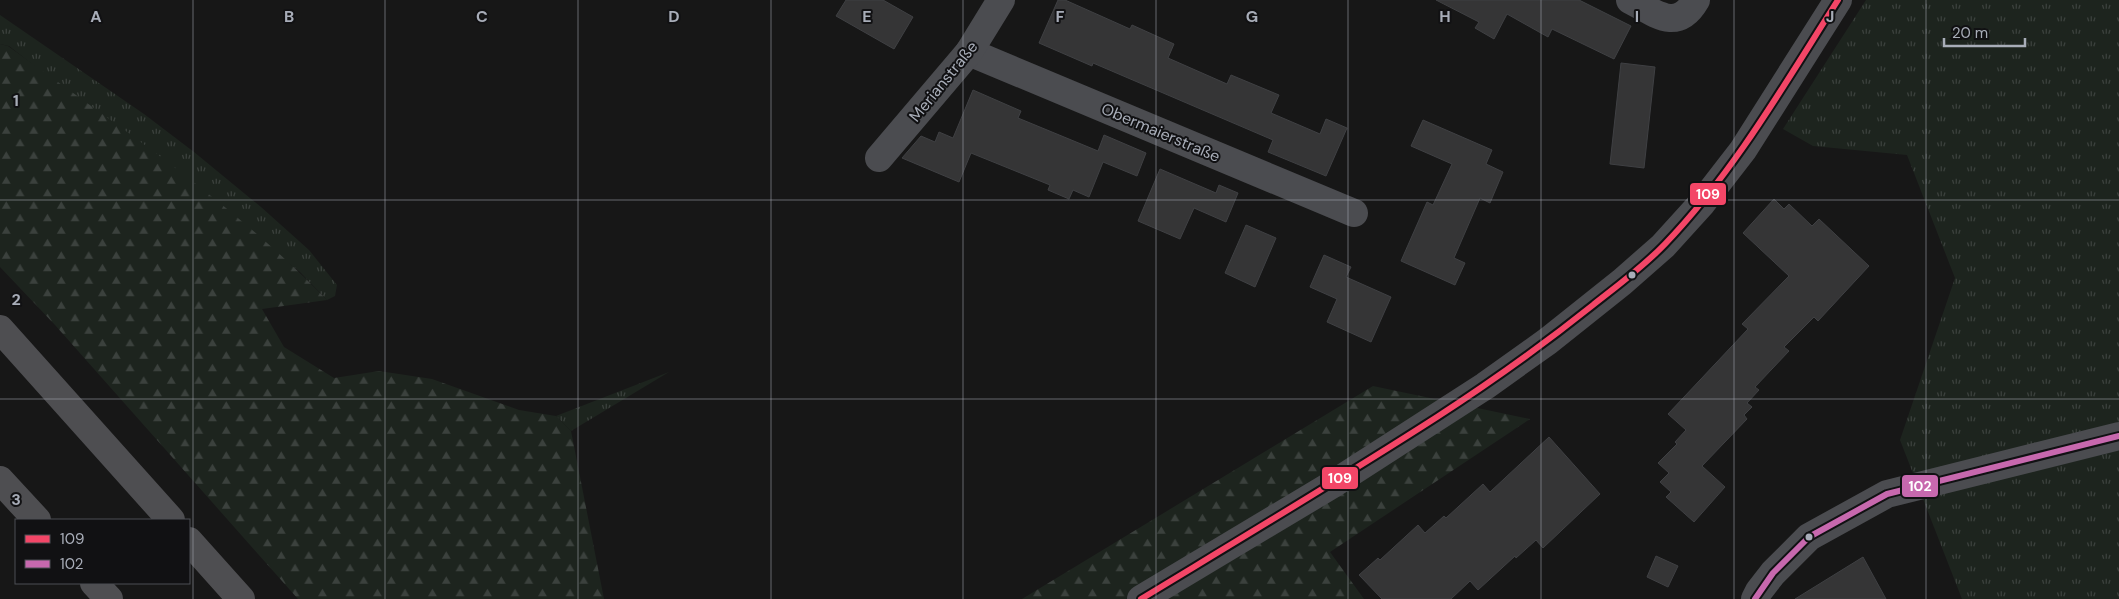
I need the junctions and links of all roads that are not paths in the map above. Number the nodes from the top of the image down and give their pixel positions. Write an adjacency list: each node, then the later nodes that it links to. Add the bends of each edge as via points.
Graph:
1 (1001, 0): 5 (street, Merianstraße)
2 (1630, 0): 3 (street, via 1664,18 1680,18)
3 (1696, 0)
4 (1838, 0): 17 (street, via 1743,150 1663,246 1622,282 1485,386 1333,484)
5 (969, 52): 6 (street, Merianstraße); 7 (street, Obermaierstraße)
6 (879, 158)
7 (1354, 213)
8 (0, 329): 11 (highway)
9 (2119, 436): 18 (street, via 1887,494 1809,537 1773,573)
10 (0, 480): 12 (highway)
11 (164, 513)
12 (36, 519)
13 (190, 542): 16 (highway)
14 (95, 584): 15 (highway)
15 (108, 599)
16 (241, 599)
17 (1141, 599)
18 (1755, 599)

